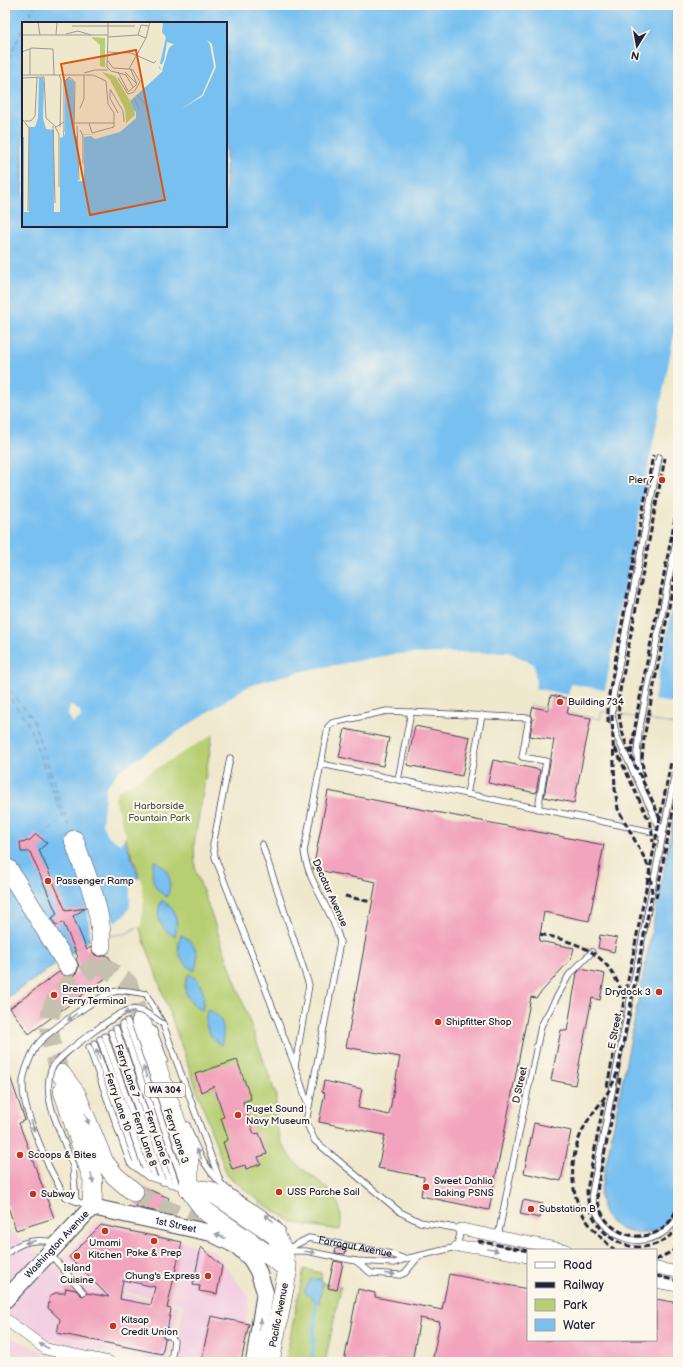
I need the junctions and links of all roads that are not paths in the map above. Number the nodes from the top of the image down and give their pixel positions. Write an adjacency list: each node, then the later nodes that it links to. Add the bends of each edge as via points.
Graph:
1 (659, 457): 10 (lane, via 612,709 617,737)
2 (678, 532): 10 (lane, via 637,745 637,769)
3 (411, 712): 4 (lane, Decatur Avenue); 7 (lane, Decatur Avenue, via 386,711 332,723 328,727); 8 (lane)
4 (482, 715): 9 (lane); 11 (lane, Decatur Avenue, via 529,718 522,757 546,761)
5 (230, 758): 28 (lane, via 213,846 215,857)
6 (677, 763): 12 (lane, E Street)
7 (321, 764): 8 (lane); 29 (lane, Decatur Avenue, via 304,851 306,866 336,925 340,942)
8 (398, 780): 9 (lane)
9 (467, 794): 11 (lane)
10 (646, 801): 12 (lane)
11 (538, 809): 12 (lane)
12 (663, 834): 40 (lane, E Street, via 592,1193 594,1209 603,1224 616,1235 628,1239 656,1238 668,1230)
13 (74, 840): 16 (highway, via 99,914 102,928)
14 (262, 844): 28 (lane, via 310,985)
15 (8, 869): 18 (highway)
16 (101, 946)
17 (592, 952): 42 (lane, D Street, via 569,975 541,1026)
18 (68, 966)
19 (136, 1023): 27 (lane); 34 (highway, WA 304); 34 (lane, Ferry Lane 3 / WA 304, one-way to 19)
20 (163, 1024): 37 (lane); 39 (lane, one-way to 39, bridge, via 143,1010 129,1010 110,1020 60,1058 51,1070 48,1098); 39 (lane, one-way to 39, bridge, via 146,994 128,990 112,992 90,1003 38,1043 23,1082 34,1130 49,1167 66,1197)
21 (116, 1028): 36 (lane, WA 304)
22 (111, 1032): 35 (lane, Ferry Lane 6 / WA 304)
23 (105, 1036): 33 (lane, Ferry Lane 7)
24 (100, 1040): 32 (lane, Ferry Lane 8)
25 (94, 1043): 31 (lane, one-way to 25)
26 (89, 1047): 31 (lane, Ferry Lane 10, via 130,1163)
27 (166, 1064)
28 (295, 1066): 29 (lane)
29 (308, 1105): 41 (lane, Decatur Avenue, via 306,1122 315,1141 385,1200 400,1212 420,1222)
30 (186, 1121): 37 (lane, one-way to 30, via 209,1172)
31 (139, 1170): 32 (lane)
32 (148, 1177): 33 (lane)
33 (155, 1179): 35 (lane)
34 (186, 1180): 36 (lane); 47 (highway, via 217,1195 276,1236)
35 (163, 1182): 36 (lane)
36 (170, 1184)
37 (222, 1185): 47 (lane, one-way to 37, via 284,1238 278,1226)
38 (134, 1192): 39 (highway, via 115,1176 104,1162 76,1094 61,1074 64,1095 93,1180)
39 (84, 1204): 44 (main road, Washington Avenue); 47 (main road, 1st Street, one-way to 39, via 237,1246 211,1233)
40 (678, 1218)
41 (461, 1229): 42 (street); 43 (lane)
42 (498, 1236): 45 (street)
43 (458, 1247): 48 (lane, Farragut Avenue); 49 (street, Farragut Avenue, one-way to 49, via 478,1247)
44 (54, 1248): 46 (lane, one-way to 46, via 39,1240 21,1244); 56 (lane); 57 (main road, Washington Avenue)
45 (561, 1249)
46 (5, 1255)
47 (271, 1256): 50 (lane, Farragut Avenue, via 309,1238); 51 (lane, Farragut Avenue, one-way to 51, via 306,1251); 62 (main road, Pacific Avenue, one-way to 47, via 265,1292 258,1271); 63 (highway, Pacific Avenue, via 285,1288)
48 (419, 1256): 50 (lane, Farragut Avenue); 51 (lane, one-way to 48, via 371,1273 400,1275 405,1273)
49 (527, 1256)
50 (405, 1259): 51 (lane, Farragut Avenue, via 395,1263)
51 (356, 1261)
52 (657, 1268): 53 (street)
53 (678, 1272)
54 (657, 1282): 55 (street)
55 (678, 1286)
56 (83, 1292)
57 (5, 1300)
58 (5, 1319): 60 (street, one-way to 58, via 46,1349)
59 (166, 1335): 61 (lane, via 171,1336 174,1341)
60 (109, 1362)
61 (171, 1362)
62 (254, 1362)
63 (270, 1362)

